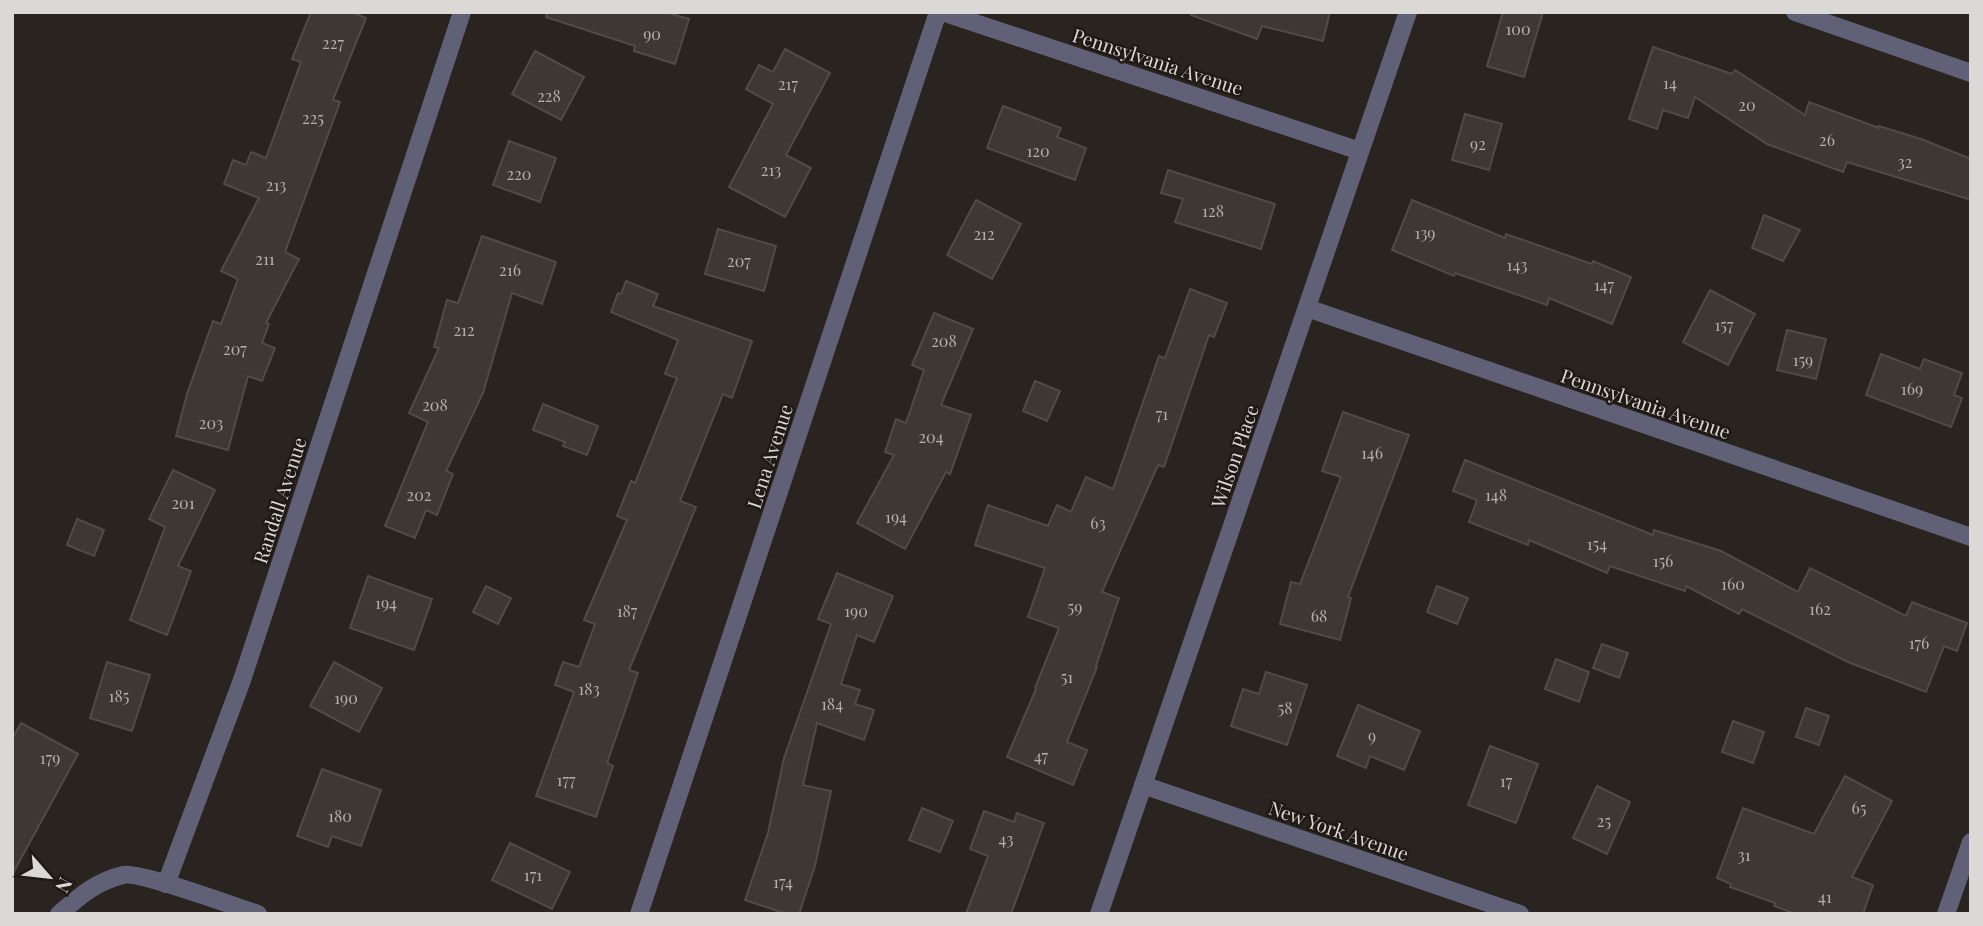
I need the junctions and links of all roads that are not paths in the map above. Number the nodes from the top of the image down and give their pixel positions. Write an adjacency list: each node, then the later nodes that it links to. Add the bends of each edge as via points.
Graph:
1 (462, 12): 11 (street, Randall Avenue, via 242,680)
2 (940, 12): 6 (street, Pennsylvania Avenue); 14 (street, Lena Avenue)
3 (1408, 12): 6 (street, Wilson Place)
4 (1795, 12): 5 (street)
5 (1971, 73)
6 (1360, 150): 7 (street, Wilson Place)
7 (1307, 308): 8 (street, Pennsylvania Avenue); 9 (street, Wilson Place)
8 (1971, 537)
9 (1143, 785): 15 (street, Wilson Place); 16 (street, New York Avenue)
10 (1971, 842): 17 (street)
11 (166, 884): 12 (street, via 126,874 91,887); 13 (street)
12 (59, 914)
13 (257, 914)
14 (639, 914)
15 (1099, 914)
16 (1520, 914)
17 (1946, 914)

